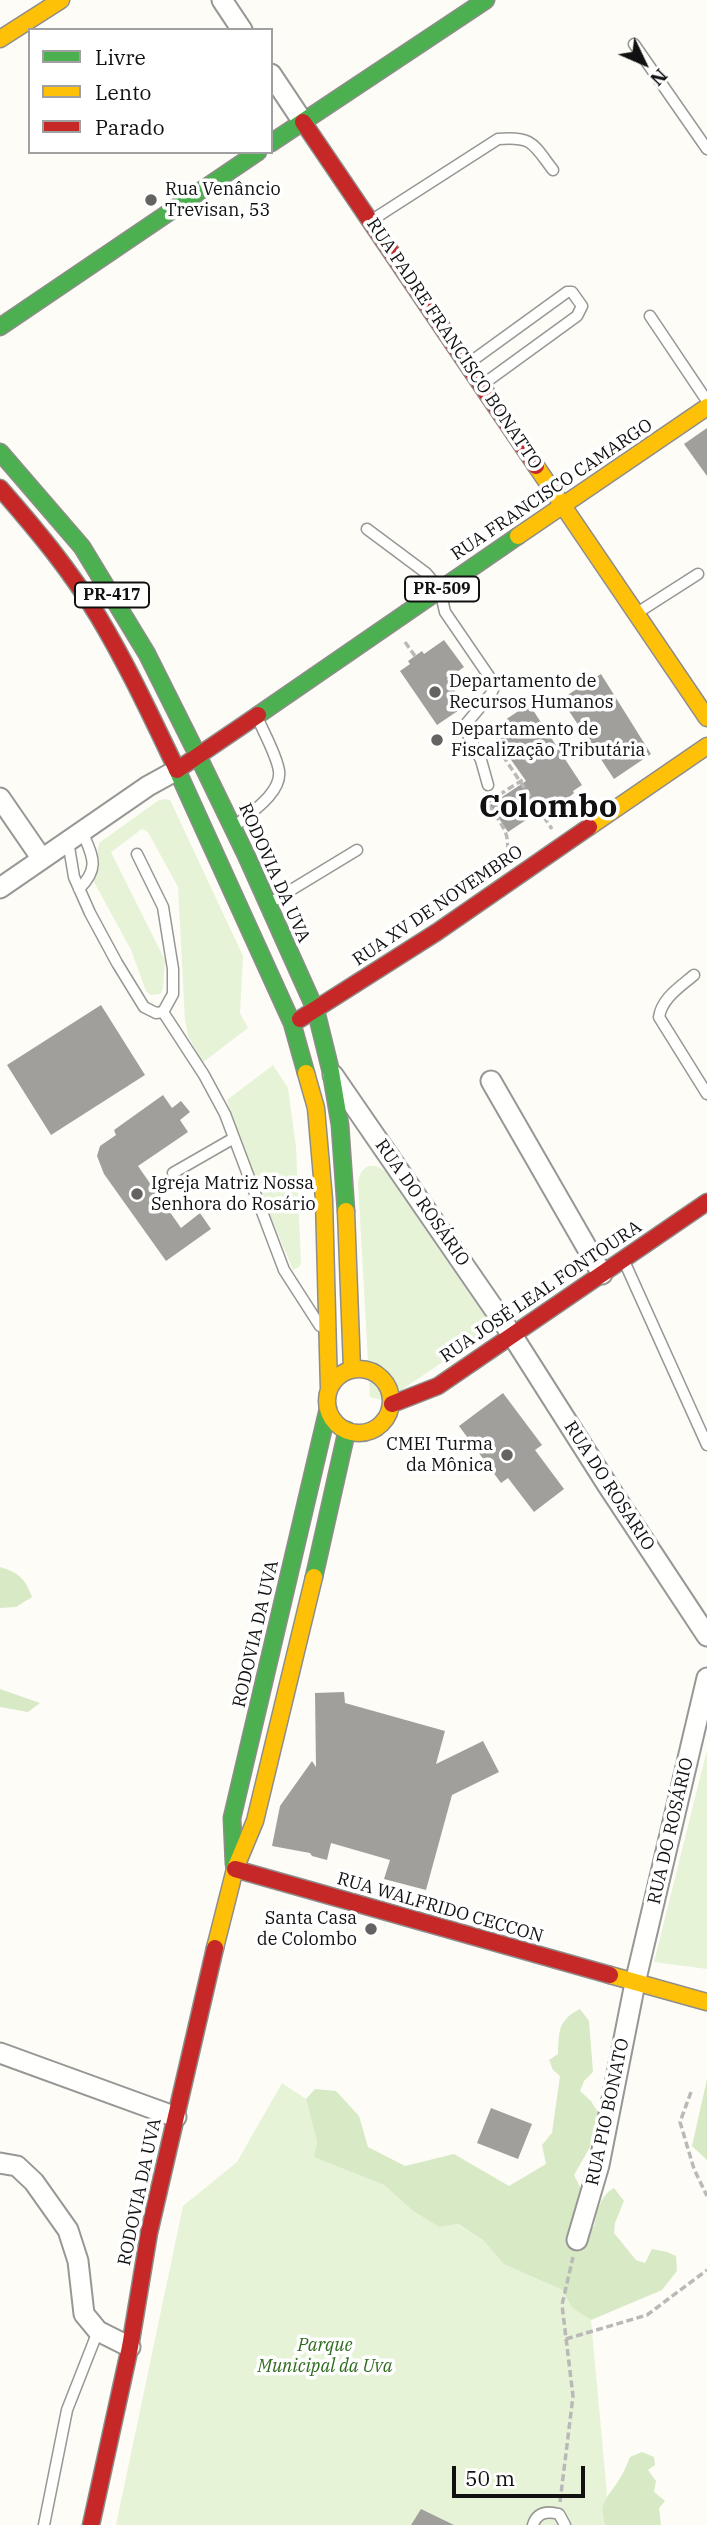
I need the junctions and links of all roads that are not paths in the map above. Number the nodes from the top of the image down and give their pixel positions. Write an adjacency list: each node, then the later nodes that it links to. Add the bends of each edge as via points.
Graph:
1 (61, 0): 5 (main road)
2 (222, 0): 4 (street)
3 (486, 0): 8 (main road)
4 (241, 28)
5 (0, 39)
6 (634, 44): 10 (lane)
7 (273, 77): 8 (street, RUA PADRE FRANCISCO BONATTO)
8 (303, 122): 9 (main road); 13 (main road, RUA PADRE FRANCISCO BONATTO)
9 (273, 143)
10 (707, 149)
11 (255, 154): 15 (main road)
12 (553, 170): 13 (lane, via 533,143 519,137 498,139)
13 (370, 221): 16 (main road, RUA PADRE FRANCISCO BONATTO)
14 (650, 316): 18 (lane)
15 (0, 327)
16 (467, 364): 17 (main road, RUA PADRE FRANCISCO BONATTO); 17 (lane, via 567,292 582,306 578,316)
17 (482, 385): 22 (main road, RUA PADRE FRANCISCO BONATTO)
18 (707, 401)
19 (707, 407): 22 (main road, RUA FRANCISCO CAMARGO / PR-509)
20 (0, 452): 30 (main road, RODOVIA DA UVA / PR-417, via 82,547 147,654)
21 (0, 488): 31 (main road, PR-417, via 85,594)
22 (564, 505): 25 (main road, RUA FRANCISCO CAMARGO / PR-509); 26 (main road, RUA PADRE FRANCISCO BONATTO)
23 (367, 529): 25 (lane, via 426,573)
24 (698, 574): 26 (lane)
25 (440, 590): 27 (main road, RUA FRANCISCO CAMARGO / PR-509); 32 (lane, via 445,612 495,685 466,723)
26 (637, 614): 28 (main road, RUA PADRE FRANCISCO BONATTO)
27 (257, 715): 30 (main road, RUA FRANCISCO CAMARGO / PR-509); 34 (lane, via 279,772 276,786 262,803)
28 (707, 718)
29 (707, 746): 43 (main road, RUA XV DE NOVEMBRO)
30 (198, 756): 31 (main road, RUA FRANCISCO CAMARGO / PR-509); 34 (main road, RODOVIA DA UVA / PR-417)
31 (177, 770): 35 (street); 45 (main road, PR-417)
32 (488, 785)
33 (0, 797): 38 (street)
34 (233, 827): 41 (main road, RODOVIA DA UVA / PR-417)
35 (75, 835): 38 (street); 40 (lane, via 74,877); 40 (lane, via 93,858 90,878)
36 (357, 850): 41 (lane)
37 (136, 854): 44 (lane, via 163,907 173,994)
38 (42, 859): 39 (street)
39 (0, 888)
40 (79, 889): 44 (lane, via 144,1007)
41 (268, 904): 43 (main road, RODOVIA DA UVA / PR-417)
42 (694, 975): 48 (lane, via 667,999 659,1017)
43 (316, 1011): 45 (main road, RUA XV DE NOVEMBRO); 46 (main road, RODOVIA DA UVA / PR-417)
44 (163, 1012): 49 (lane, via 204,1075)
45 (292, 1023): 55 (main road, PR-417, via 316,1108)
46 (331, 1072): 54 (street, RUA DO ROSÁRIO); 56 (main road, RODOVIA DA UVA / PR-417, via 344,1166)
47 (491, 1081): 53 (street)
48 (707, 1094)
49 (234, 1138): 50 (lane); 55 (lane, via 284,1270)
50 (173, 1174)
51 (707, 1202): 52 (main road, RUA JOSÉ LEAL FONTOURA)
52 (623, 1260): 53 (main road, RUA JOSÉ LEAL FONTOURA); 61 (lane)
53 (602, 1274): 54 (main road, RUA JOSÉ LEAL FONTOURA)
54 (512, 1335): 58 (main road, RUA JOSÉ LEAL FONTOURA, via 438,1386); 62 (street, RUA DO ROSARIO)
55 (329, 1342): 57 (main road, PR-417)
56 (352, 1369): 57 (main road, via 342,1373); 58 (main road, via 381,1376)
57 (329, 1389): 59 (main road)
58 (392, 1405): 60 (main road, via 376,1429)
59 (328, 1409): 60 (main road); 64 (main road, RODOVIA DA UVA, via 232,1818)
60 (347, 1430): 64 (main road, RODOVIA DA UVA, via 255,1821)
61 (707, 1446)
62 (707, 1636)
63 (707, 1678): 65 (street, RUA DO ROSÁRIO)
64 (235, 1869): 65 (main road, RUA WALFRIDO CECCON); 68 (main road, RODOVIA DA UVA)
65 (635, 1983): 66 (main road, RUA WALFRIDO CECCON); 70 (street, RUA PIO BONATO, via 599,2165)
66 (707, 2002)
67 (0, 2053): 68 (street)
68 (176, 2117): 72 (main road, RODOVIA DA UVA, via 149,2233)
69 (0, 2163): 71 (street, via 17,2166 34,2182 68,2230 78,2261 83,2314)
70 (577, 2240)
71 (98, 2331): 72 (street); 74 (lane, via 67,2410)
72 (130, 2347): 75 (main road, RODOVIA DA UVA)
73 (531, 2523): 76 (lane, via 541,2513 550,2512 559,2514)
74 (44, 2525)
75 (91, 2525)
76 (565, 2525)

